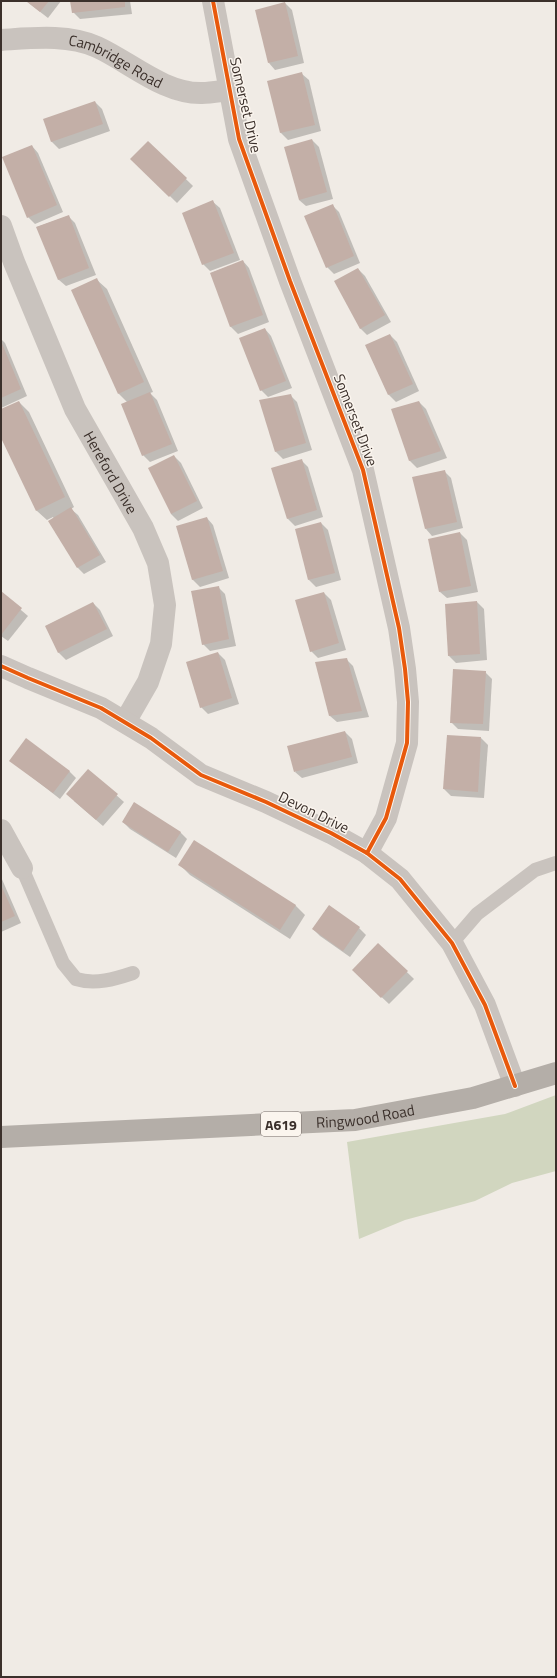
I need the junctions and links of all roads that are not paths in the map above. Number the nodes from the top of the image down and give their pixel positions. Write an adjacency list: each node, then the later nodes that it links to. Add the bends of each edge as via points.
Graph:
1 (213, 1): 3 (street, Somerset Drive)
2 (1, 40): 3 (street, Cambridge Road, via 69,39 97,47 150,78 179,89 201,94)
3 (230, 90): 8 (street, Somerset Drive, via 239,139 290,281 363,470 398,628 408,702 407,743 386,818)
4 (1, 226): 6 (street, Hereford Drive, via 75,409 143,528 158,563 165,605 161,644 148,682)
5 (1, 666): 6 (street, Devon Drive, via 101,708)
6 (125, 722): 8 (street, Devon Drive, via 201,775 266,802)
7 (1, 830): 10 (street)
8 (367, 853): 11 (street, Devon Drive, via 400,879)
9 (556, 863): 11 (lane, via 535,870 477,914)
10 (22, 868): 12 (lane, via 63,964 76,979 93,982)
11 (452, 943): 14 (street, Devon Drive, via 485,1005)
12 (133, 973)
13 (556, 1072): 14 (highway, Ringwood Road / A619)
14 (515, 1086): 15 (highway, Ringwood Road / A619, via 473,1098 356,1120)
15 (1, 1137)

